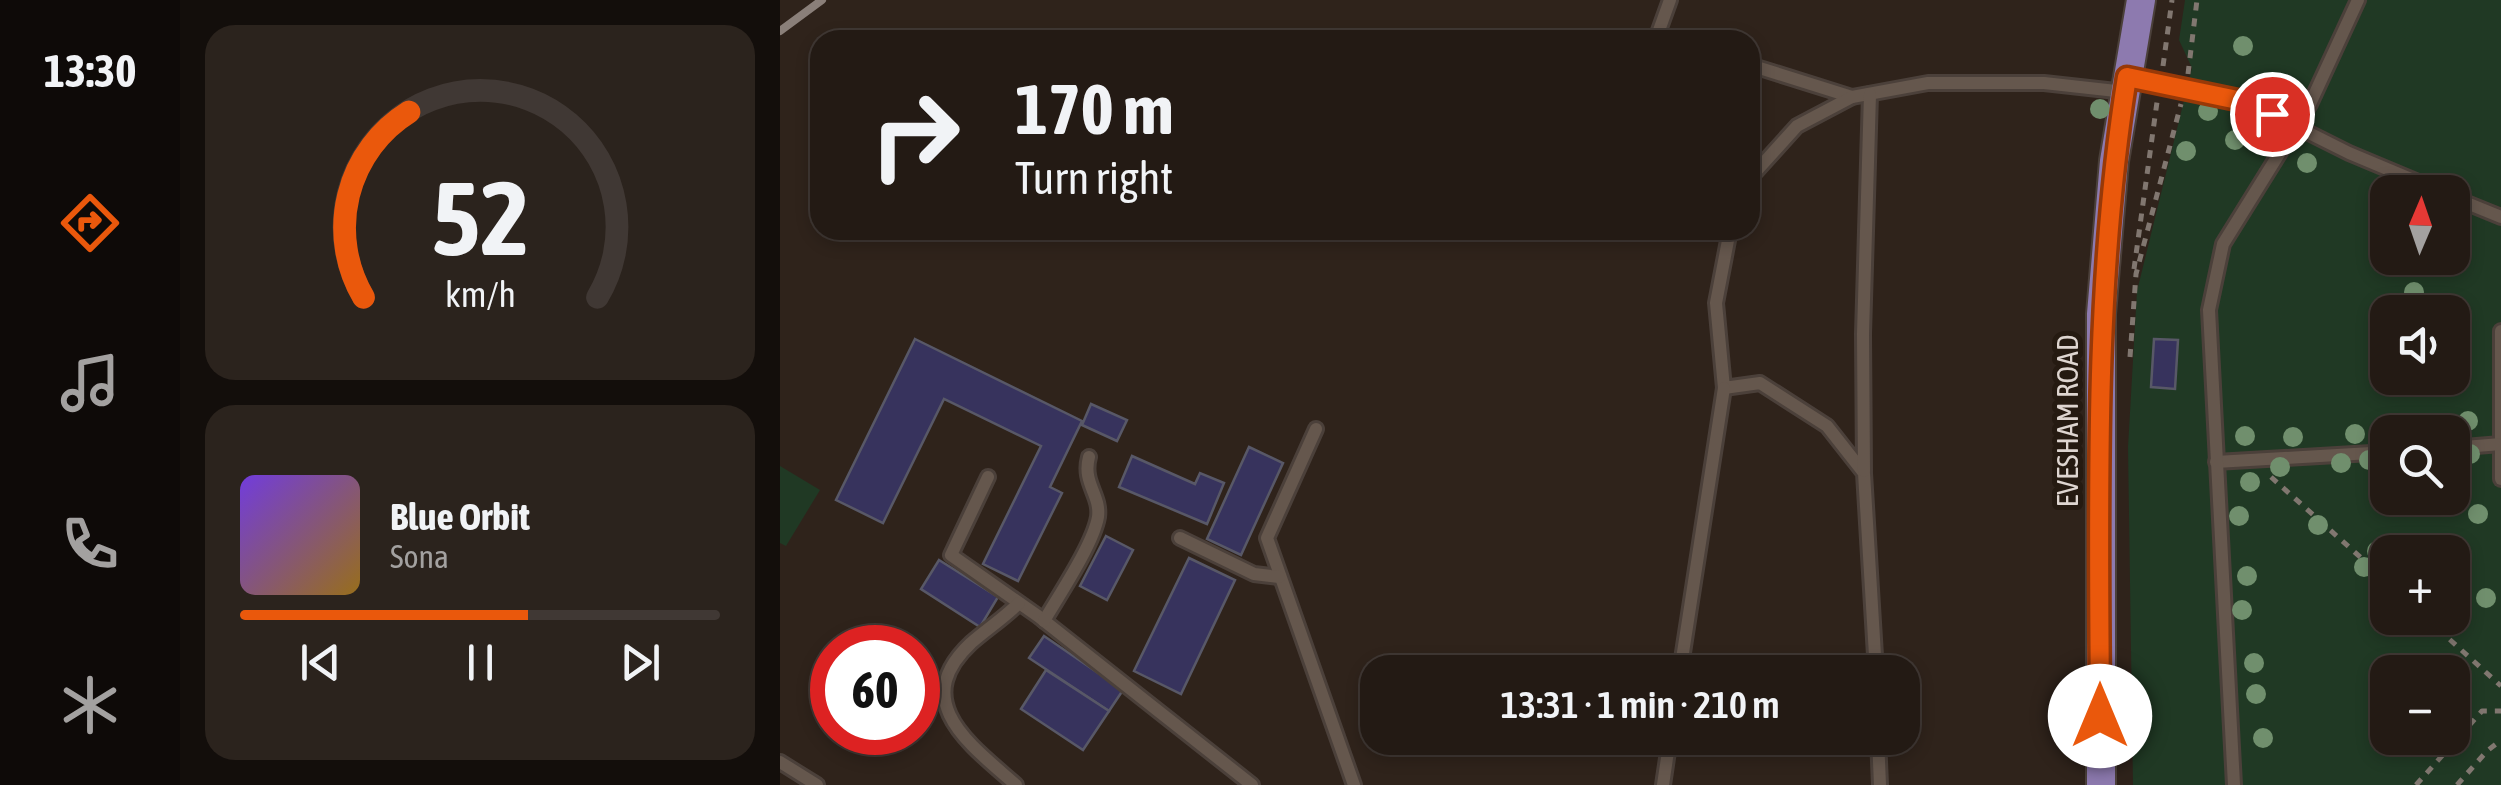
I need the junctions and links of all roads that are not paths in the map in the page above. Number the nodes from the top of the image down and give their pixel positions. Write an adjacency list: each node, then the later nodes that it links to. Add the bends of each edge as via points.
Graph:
1 (1670, 0): 4 (lane)
2 (2141, 0): 6 (main road, EVESHAM ROAD)
3 (2358, 0): 9 (lane)
4 (1659, 30)
5 (1760, 68): 8 (lane)
6 (2126, 85): 7 (lane, via 1928,83); 9 (lane, via 2186,87 2247,102); 41 (main road, EVESHAM ROAD, via 2102,314)
7 (1870, 94): 8 (lane); 23 (lane)
8 (1852, 97): 10 (lane, via 1797,126)
9 (2296, 126): 11 (lane); 22 (lane, via 2224,244 2209,310)
10 (1760, 167)
11 (2401, 175)
12 (2470, 204): 13 (lane)
13 (2501, 217)
14 (1728, 240): 16 (lane, via 1716,303)
15 (2501, 332): 18 (lane)
16 (1724, 388): 23 (lane, via 1760,383 1828,426); 30 (lane)
17 (1316, 429): 27 (lane, via 1267,538)
18 (2500, 444): 19 (lane); 25 (lane)
19 (2470, 446)
20 (2370, 453): 22 (lane)
21 (1089, 457): 29 (lane, via 1088,486 1098,514)
22 (2216, 462): 42 (lane)
23 (1864, 473): 31 (lane)
24 (988, 477): 28 (lane, via 951,555)
25 (2501, 479)
26 (1180, 538): 27 (lane, via 1254,574)
27 (1279, 577): 38 (lane)
28 (1019, 603): 29 (lane); 36 (lane, via 970,645 942,688 962,737)
29 (1044, 622): 37 (lane)
30 (1683, 655)
31 (1875, 655)
32 (1667, 755): 39 (lane)
33 (1879, 755): 40 (lane)
34 (780, 762): 35 (lane)
35 (817, 785)
36 (1016, 785)
37 (1252, 785)
38 (1354, 785)
39 (1663, 785)
40 (1880, 785)
41 (2101, 785)
42 (2234, 785)

